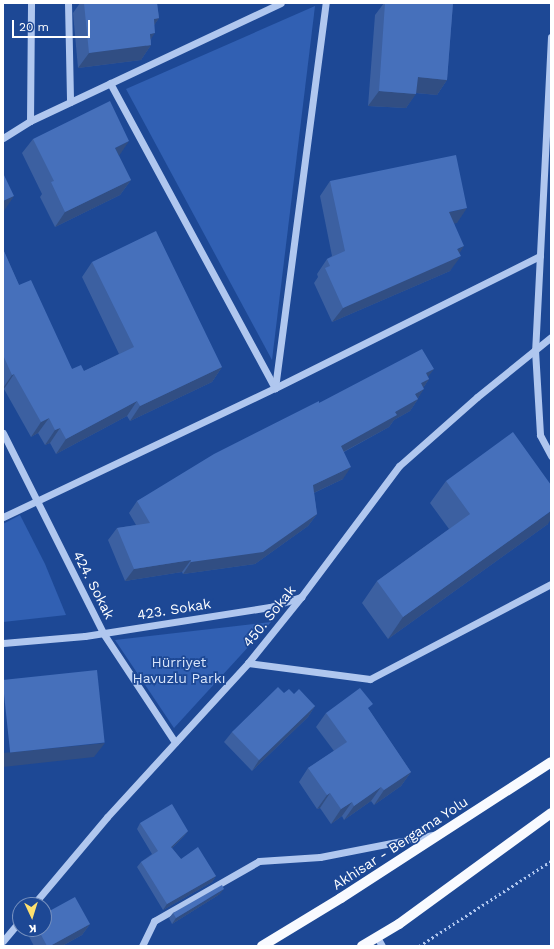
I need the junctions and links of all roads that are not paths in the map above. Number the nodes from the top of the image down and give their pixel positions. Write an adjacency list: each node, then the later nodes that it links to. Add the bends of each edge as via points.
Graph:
1 (31, 3): 8 (street)
2 (68, 3): 7 (street)
3 (281, 3): 6 (street)
4 (326, 3): 13 (street)
5 (551, 37): 10 (street)
6 (110, 83): 7 (street); 13 (street)
7 (70, 102): 8 (street)
8 (30, 121): 9 (street)
9 (3, 138)
10 (540, 256): 12 (street); 13 (street)
11 (551, 337): 12 (street, 450. Sokak)
12 (535, 350): 15 (street, via 540,435); 19 (street, 450. Sokak, via 476,397 399,466)
13 (275, 388): 16 (street)
14 (3, 433): 16 (street, 424. Sokak)
15 (551, 456)
16 (36, 501): 17 (street); 20 (street, 424. Sokak)
17 (3, 517)
18 (551, 584): 22 (street, via 370,679)
19 (301, 597): 20 (street, 423. Sokak, via 270,607); 22 (street, 450. Sokak)
20 (103, 633): 21 (street, 423. Sokak); 23 (street, 424. Sokak)
21 (3, 643)
22 (248, 662): 23 (street, 450. Sokak)
23 (175, 742): 27 (street, 450. Sokak)
24 (551, 762): 26 (main road, Akhisar - Bergama Yolu)
25 (551, 813): 29 (main road)
26 (441, 833): 31 (street, via 320,857 259,861 154,920); 32 (main road, Akhisar - Bergama Yolu)
27 (40, 897)
28 (12, 930): 30 (street)
29 (377, 937): 33 (main road); 34 (street)
30 (3, 941)
31 (142, 946)
32 (262, 946)
33 (362, 946)
34 (382, 946)

